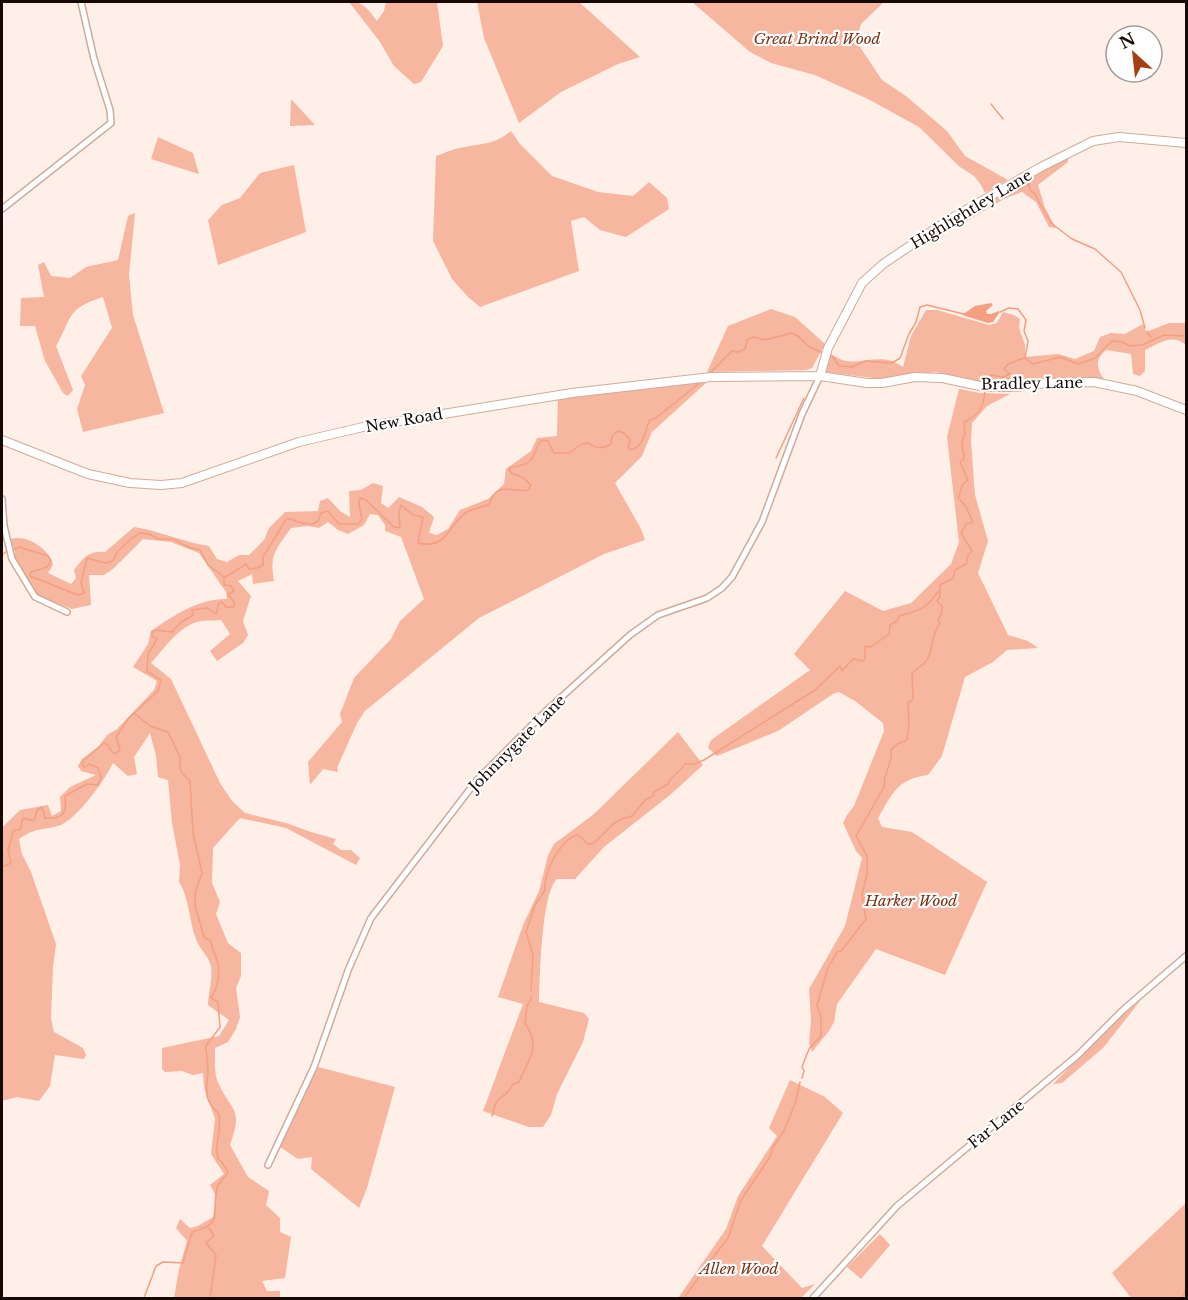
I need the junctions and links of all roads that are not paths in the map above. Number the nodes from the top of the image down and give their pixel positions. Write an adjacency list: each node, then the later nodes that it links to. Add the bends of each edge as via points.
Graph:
1 (81, 2): 3 (street, via 111,123)
2 (1186, 143): 4 (main road, Highlightley Lane, via 1101,139 1076,148 947,221 862,283 828,348)
3 (2, 209)
4 (820, 376): 5 (main road, Bradley Lane, via 867,383 942,378 985,387 1094,382); 6 (main road, New Road, via 701,377 572,393 363,427 299,442 182,483 161,485 88,474); 10 (street, Johnnygate Lane, via 762,522 723,588 707,598 658,615 630,635 546,711 477,780 371,918 314,1066)
5 (1186, 410)
6 (2, 440)
7 (2, 499): 8 (street, via 12,559 34,597)
8 (67, 612)
9 (1186, 956): 11 (street, Far Lane, via 1123,1010 1078,1056 897,1206)
10 (268, 1166)
11 (813, 1299)

